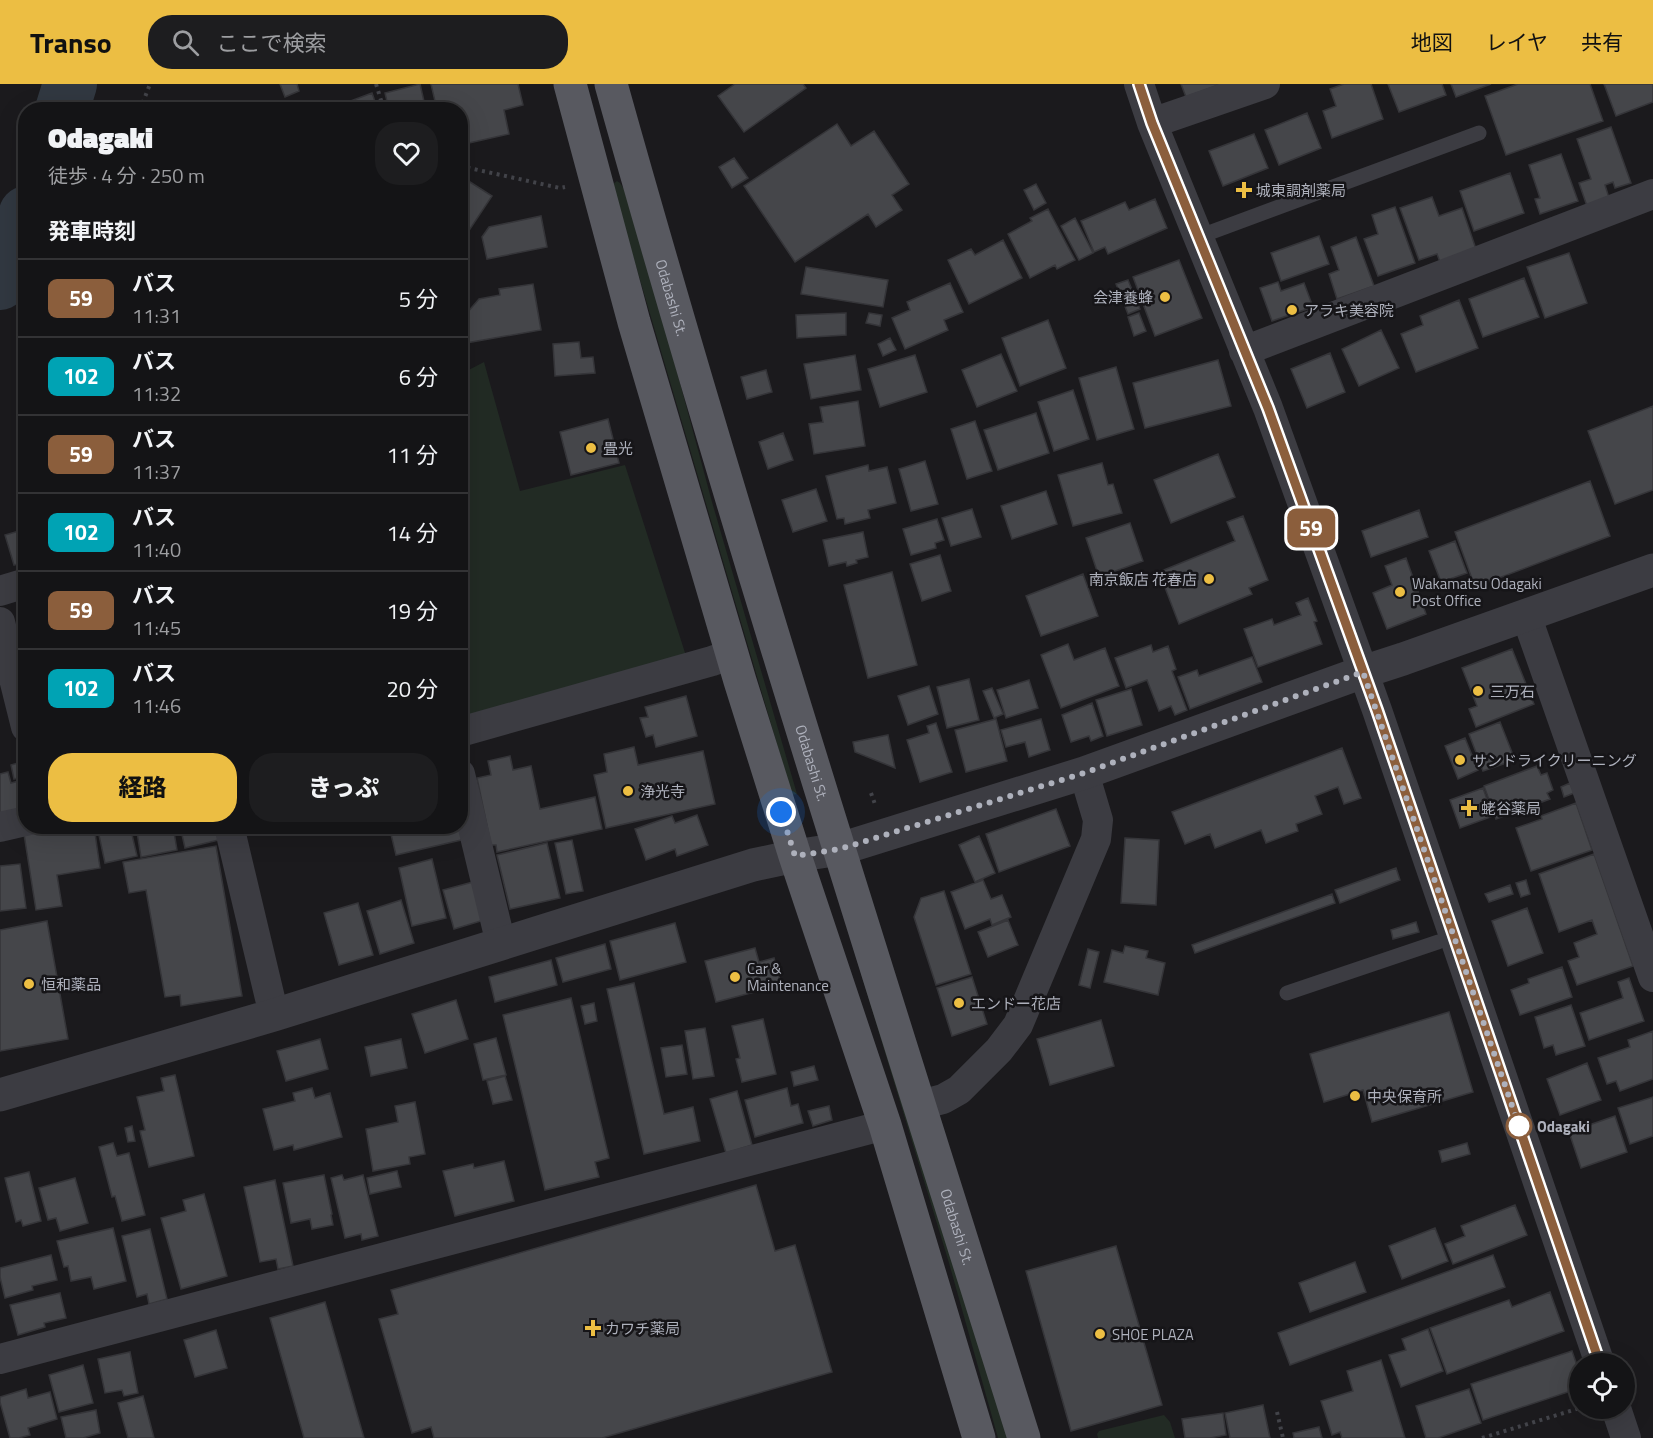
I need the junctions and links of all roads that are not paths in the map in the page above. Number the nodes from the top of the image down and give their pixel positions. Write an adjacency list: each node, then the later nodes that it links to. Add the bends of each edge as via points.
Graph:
1 (570, 84): 15 (main road, via 637,333)
2 (611, 84): 24 (main road, Odabashi St., via 653,235)
3 (1139, 84): 5 (street)
4 (1265, 84): 5 (street)
5 (1152, 123): 8 (street)
6 (1479, 133): 8 (lane)
7 (1653, 194): 9 (street)
8 (1198, 237): 9 (street)
9 (1244, 351): 16 (street)
10 (1653, 570): 13 (street)
11 (18, 585): 12 (street)
12 (0, 591)
13 (1526, 615): 16 (street); 28 (street)
14 (0, 622): 17 (street)
15 (732, 654): 18 (street); 25 (main road)
16 (1363, 672): 19 (street); 34 (street)
17 (18, 695)
18 (468, 730)
19 (1084, 773): 24 (street); 32 (street, via 1098,820 1096,839 1018,1025 960,1090)
20 (468, 807): 27 (street)
21 (18, 823): 22 (street)
22 (0, 827)
23 (231, 834): 30 (street)
24 (840, 849): 25 (street); 32 (main road, Odabashi St.)
25 (795, 856): 27 (street, via 753,865); 33 (main road)
26 (1438, 942): 29 (lane)
27 (501, 944): 30 (street)
28 (1653, 977)
29 (1287, 993)
30 (274, 1015): 31 (street)
31 (0, 1095)
32 (920, 1105): 38 (main road, Odabashi St.)
33 (885, 1125): 35 (street); 37 (main road)
34 (1596, 1353)
35 (0, 1359)
36 (1620, 1419): 39 (street)
37 (979, 1438)
38 (1023, 1438)
39 (1626, 1438)

